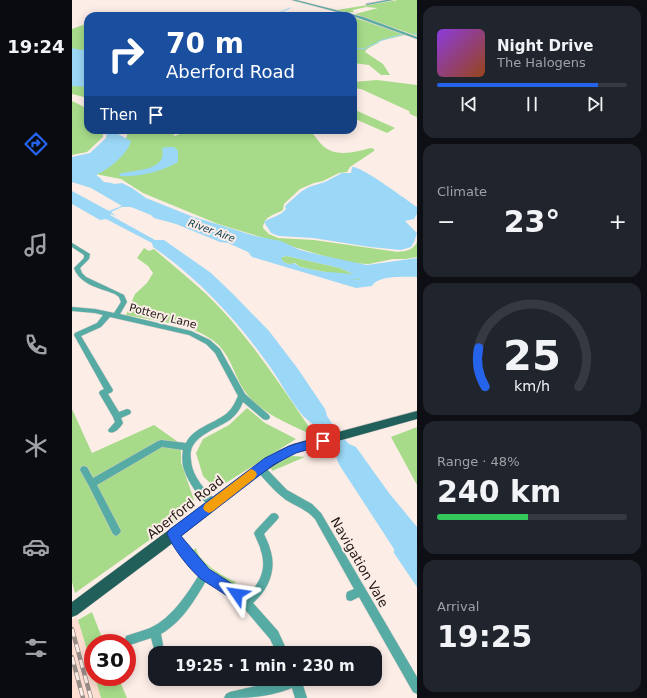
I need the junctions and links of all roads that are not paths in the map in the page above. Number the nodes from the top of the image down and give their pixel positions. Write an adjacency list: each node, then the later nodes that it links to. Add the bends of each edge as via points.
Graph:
1 (293, 0): 4 (street)
2 (392, 0): 3 (street)
3 (367, 4)
4 (339, 12)
5 (357, 17): 6 (street)
6 (417, 38)
7 (72, 245): 9 (street, via 87,254 87,258 77,268 79,274 97,286 110,289 122,296 124,302)
8 (72, 309): 9 (street, Pottery Lane)
9 (112, 315): 10 (street, Pottery Lane, via 191,333 208,342 221,356); 13 (street, via 98,326 77,335 109,390 104,393)
10 (242, 396): 14 (street, Pottery Lane); 16 (street, via 240,405 232,415 196,436)
11 (126, 412): 13 (street)
12 (417, 415): 17 (main road, Aberford Road, via 293,449)
13 (117, 416): 15 (street, via 119,423)
14 (266, 417)
15 (112, 430)
16 (188, 447): 19 (street, via 161,443); 20 (street, via 186,457 190,473 198,488)
17 (260, 468): 20 (main road, Aberford Road); 25 (street, Navigation Vale, via 284,494 312,508)
18 (84, 470): 19 (street)
19 (92, 483): 22 (street)
20 (214, 504): 23 (main road, Aberford Road)
21 (274, 517): 27 (street, via 259,532 267,557 266,579 256,594)
22 (116, 531)
23 (173, 534): 24 (street); 28 (main road, Aberford Road)
24 (205, 574): 27 (street); 29 (street, via 179,611)
25 (361, 591): 26 (street); 35 (street, Navigation Vale)
26 (351, 596)
27 (246, 602): 32 (street, via 274,635)
28 (72, 610)
29 (155, 631): 30 (street); 31 (street)
30 (136, 638)
31 (158, 645)
32 (280, 646)
33 (285, 686): 36 (street)
34 (298, 686): 37 (street)
35 (417, 688)
36 (230, 698)
37 (301, 698)

